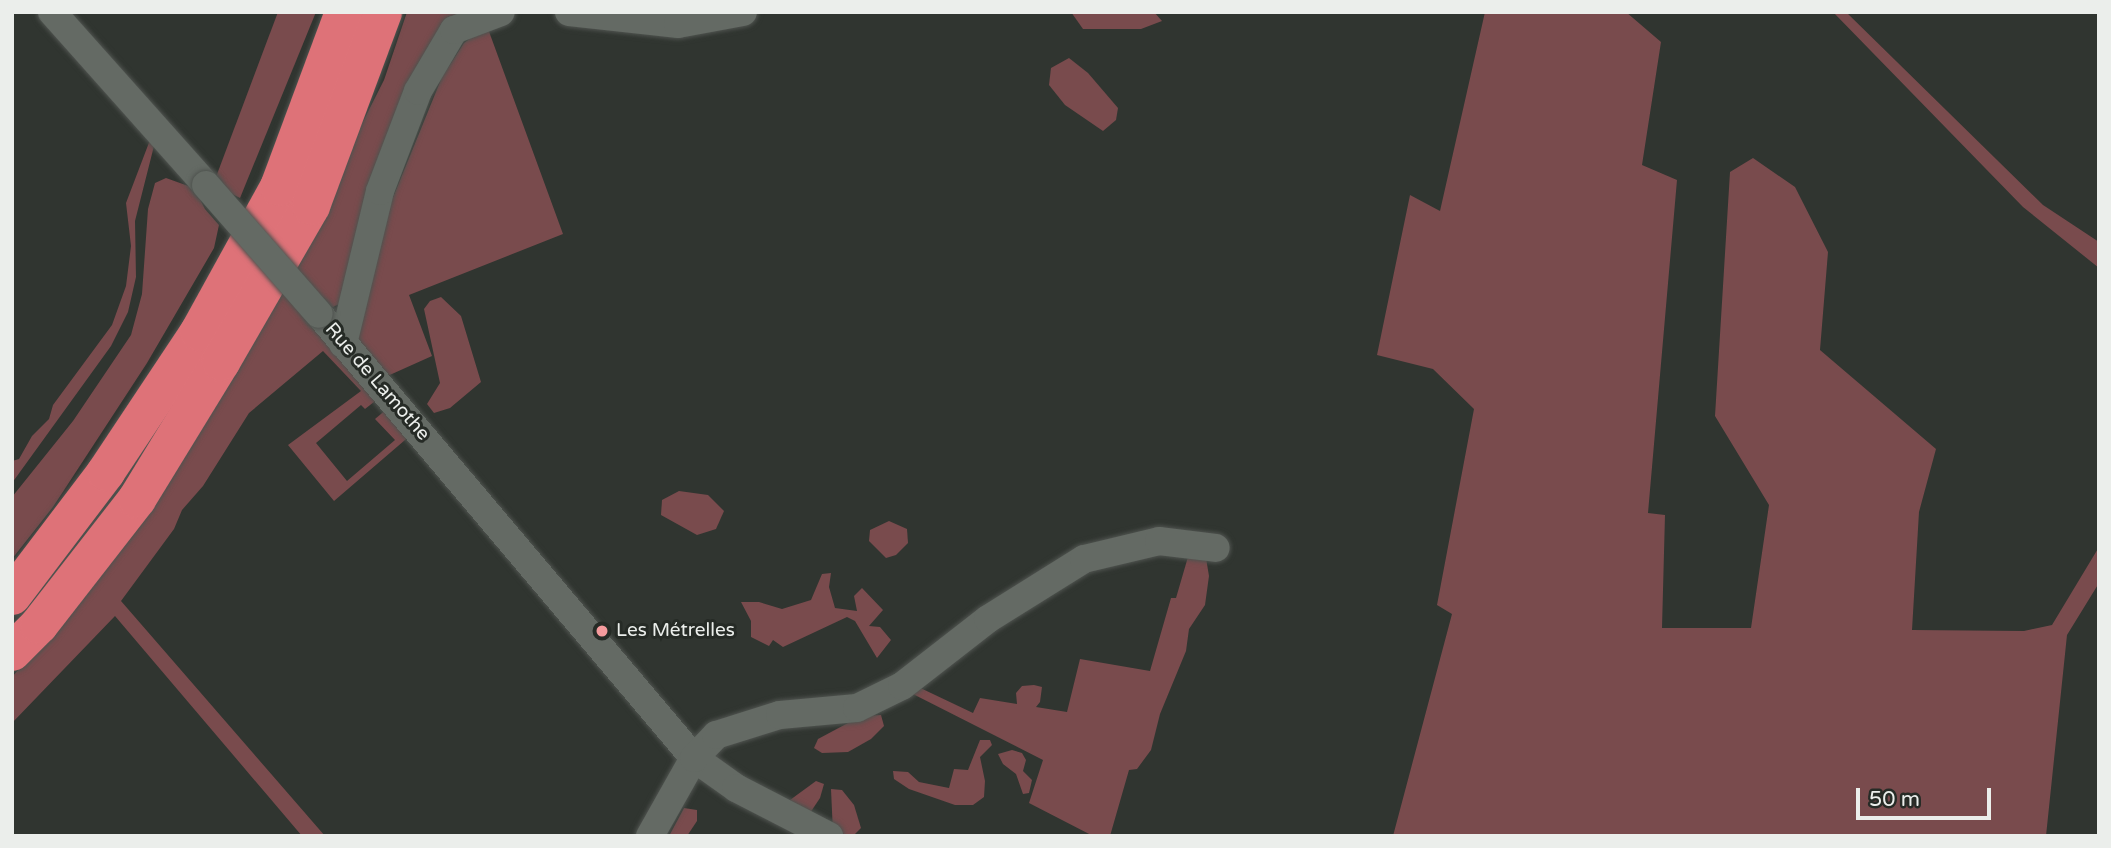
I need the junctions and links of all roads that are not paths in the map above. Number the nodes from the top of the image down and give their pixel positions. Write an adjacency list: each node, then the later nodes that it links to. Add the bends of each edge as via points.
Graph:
1 (52, 12): 7 (street, Rue de Lamothe, bridge)
2 (344, 12): 9 (highway, via 279,187 199,332 106,472)
3 (383, 12): 10 (highway, via 311,206 221,362 137,499 39,625)
4 (501, 12): 7 (street, via 454,30 418,91 380,191)
5 (569, 12): 6 (street, via 678,24)
6 (743, 12)
7 (342, 344): 11 (street, Rue de Lamothe)
8 (1216, 548): 11 (street, via 1159,541 1084,559 988,619 902,686 857,708 780,715 716,735)
9 (12, 596)
10 (12, 652)
11 (694, 758): 12 (street); 13 (street, Rue de Lamothe, via 736,788)
12 (650, 836)
13 (829, 836)

